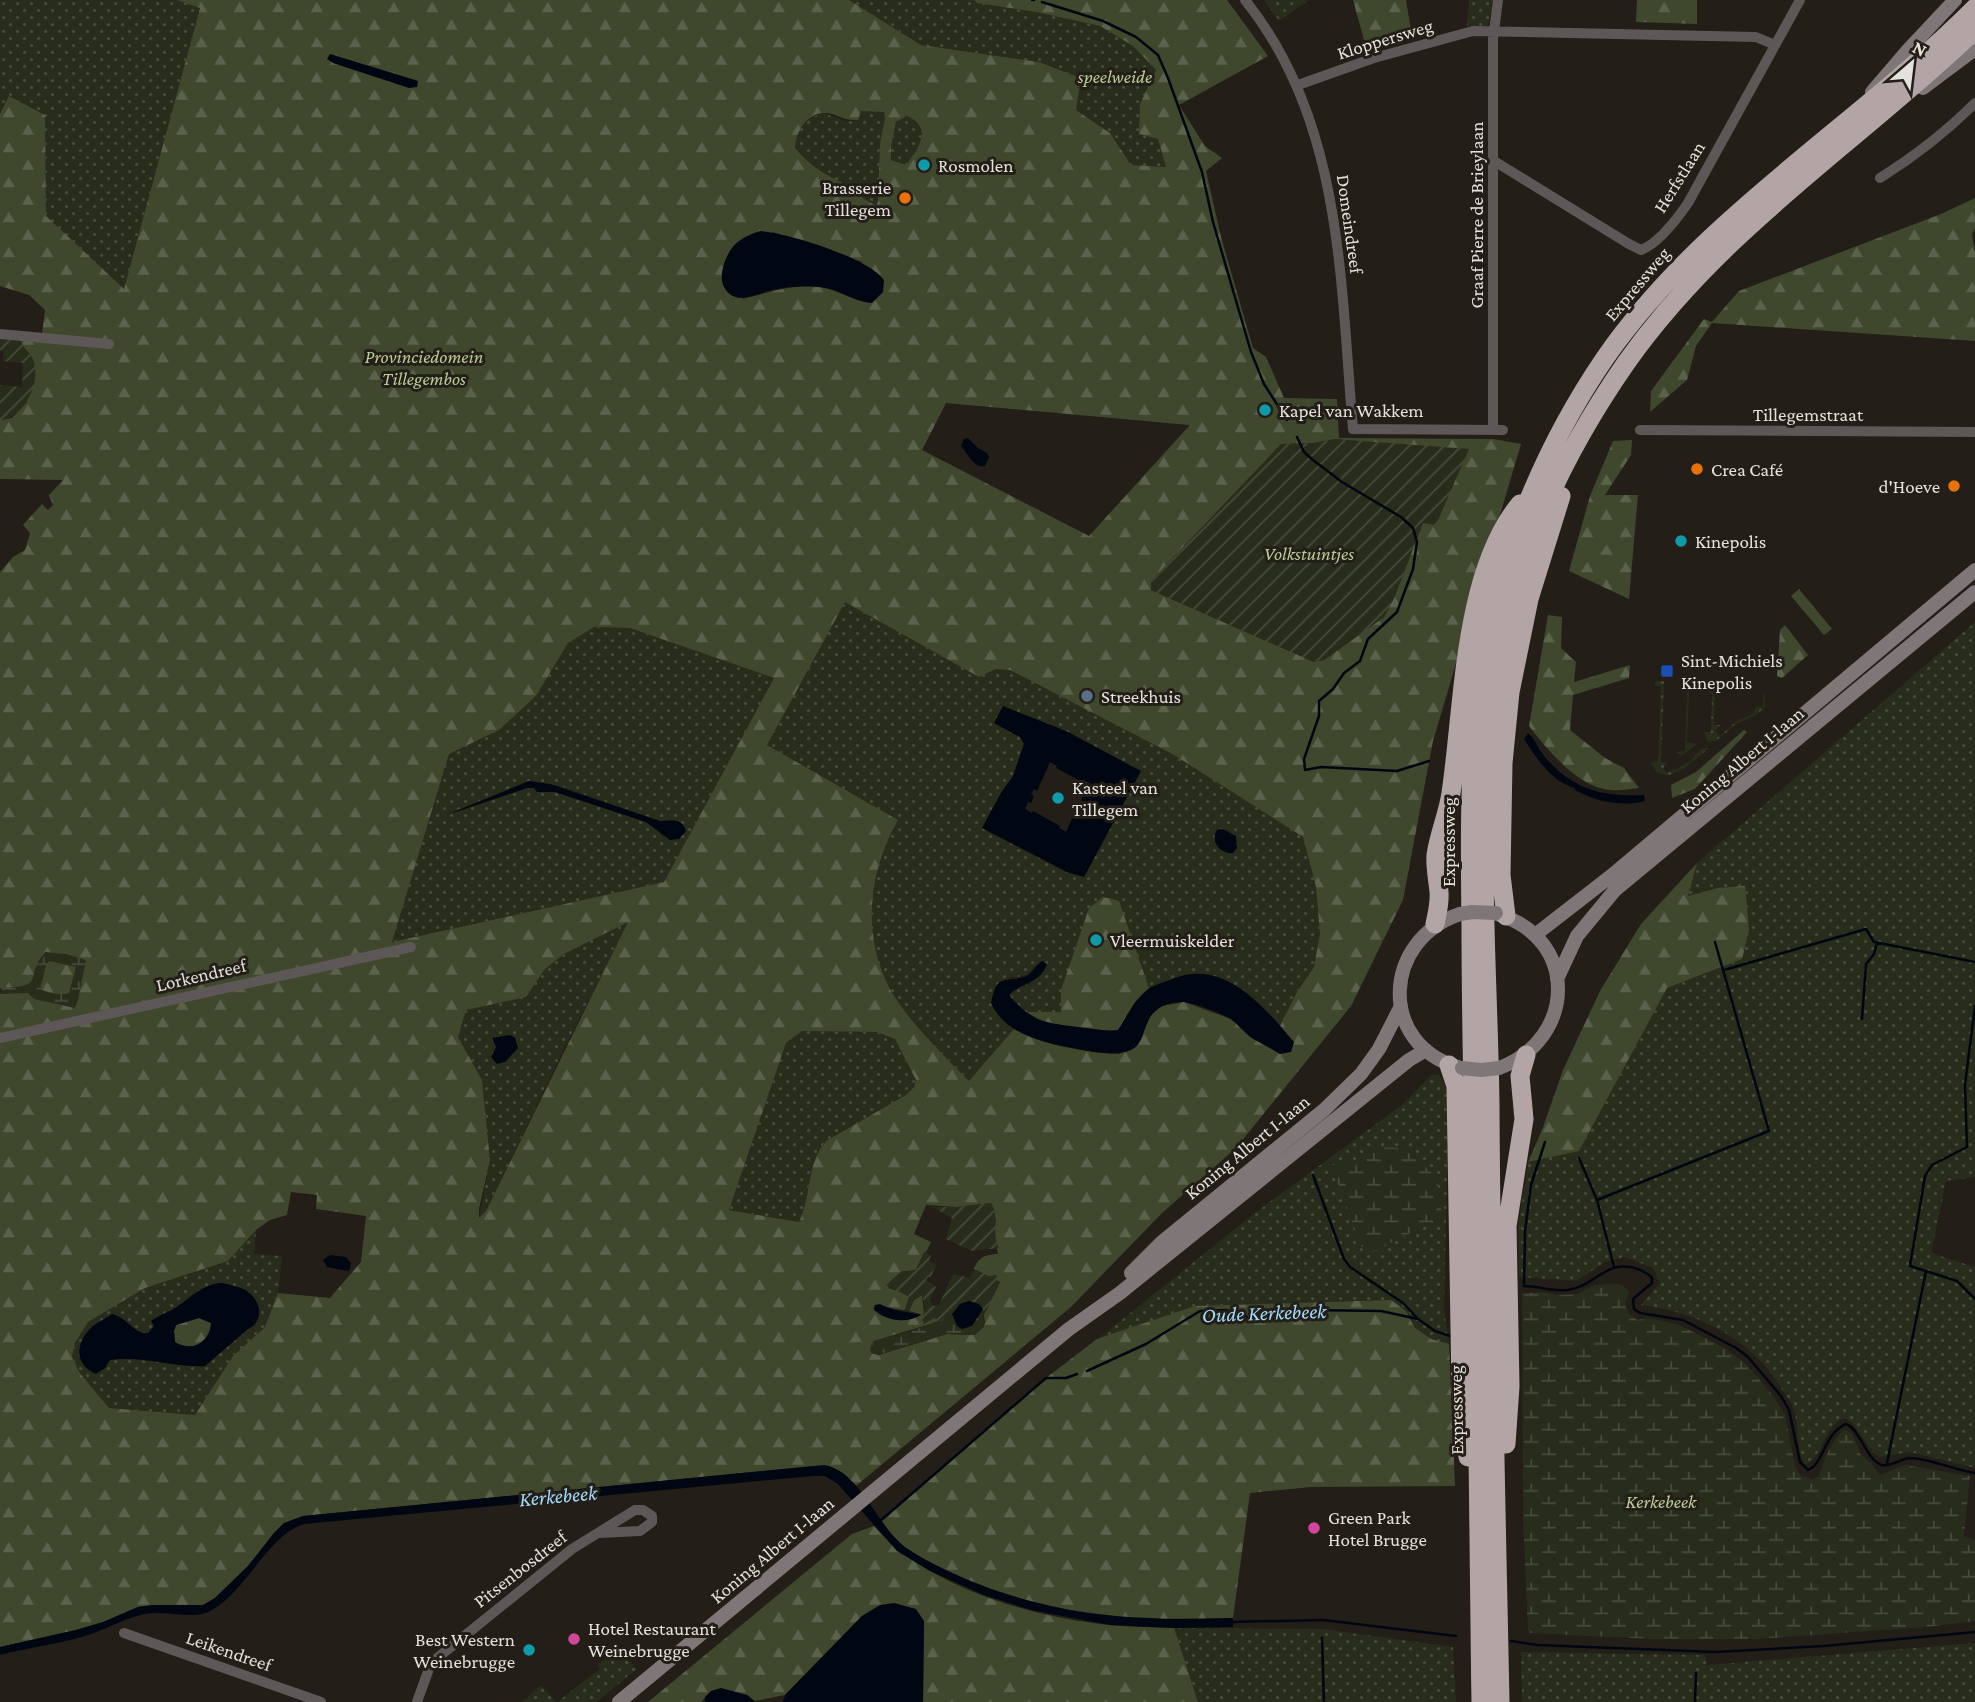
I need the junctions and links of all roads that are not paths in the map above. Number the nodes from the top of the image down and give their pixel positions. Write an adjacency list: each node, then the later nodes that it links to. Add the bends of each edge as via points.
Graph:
1 (1245, 0): 10 (street, Domeindreef)
2 (1498, 0): 7 (street, Graaf Pierre de Brieylaan)
3 (1800, 0): 8 (street, Herfstlaan)
4 (1955, 0): 12 (main road, Expressweg)
5 (1975, 8): 12 (highway, Expressweg)
6 (1975, 30): 13 (highway, Expressweg)
7 (1495, 32): 8 (street, Kloppersweg, via 1760,37); 10 (street, Kloppersweg, via 1474,32 1398,51); 14 (street, Graaf Pierre de Brieylaan)
8 (1775, 45): 14 (street, Herfstlaan, via 1688,203 1641,250)
9 (1975, 49): 13 (main road, Expressweg)
10 (1298, 85): 18 (street, Domeindreef, via 1334,211 1353,429)
11 (1975, 103): 15 (street, via 1948,129)
12 (1853, 116): 22 (highway, Expressweg, via 1708,239 1647,304 1591,380)
13 (1852, 136): 21 (highway, Expressweg, via 1702,271 1627,362)
14 (1494, 161): 18 (street, Graaf Pierre de Brieylaan)
15 (1880, 178)
16 (0, 334): 17 (street)
17 (109, 344)
18 (1498, 430)
19 (1640, 430): 20 (street, Tillegemstraat)
20 (1975, 432)
21 (1567, 460): 25 (highway, via 1562,494 1529,599 1510,692 1503,763); 36 (highway, Expressweg, via 1521,566 1493,691 1484,835)
22 (1532, 490): 26 (highway, via 1502,530 1479,597 1463,684 1451,794 1436,858); 37 (highway, Expressweg, via 1487,638 1470,797)
23 (1975, 570): 27 (main road, Koning Albert I-laan)
24 (1975, 592): 29 (main road, Koning Albert I-laan, via 1615,890 1577,936)
25 (1501, 915): 26 (main road, Koning Albert I-laan, bridge, via 1472,912); 27 (main road, Koning Albert I-laan)
26 (1436, 924): 30 (main road, Koning Albert I-laan, via 1413,946 1406,960)
27 (1535, 935): 29 (main road, Koning Albert I-laan, via 1550,955)
28 (411, 947): 31 (street, Lorkendreef)
29 (1557, 979): 33 (main road, Koning Albert I-laan, via 1552,1021)
30 (1401, 1006): 32 (main road, Koning Albert I-laan, via 1406,1022); 35 (main road, Koning Albert I-laan, via 1361,1074 1324,1110 1162,1242)
31 (0, 1038)
32 (1426, 1050): 34 (main road, Koning Albert I-laan); 35 (main road, Koning Albert I-laan)
33 (1526, 1055): 34 (main road, Koning Albert I-laan, bridge, via 1499,1068); 36 (highway, via 1520,1076 1524,1119 1507,1226 1510,1386)
34 (1456, 1066): 37 (highway, via 1461,1389)
35 (1101, 1304): 42 (main road, Koning Albert I-laan)
36 (1497, 1504): 44 (highway, Expressweg)
37 (1478, 1526): 43 (highway, Expressweg)
38 (599, 1532): 41 (street, Pitsenbosdreef, via 535,1577 431,1663)
39 (124, 1633): 40 (street, Leikendreef)
40 (321, 1702)
41 (417, 1702)
42 (619, 1702)
43 (1480, 1702)
44 (1500, 1702)

